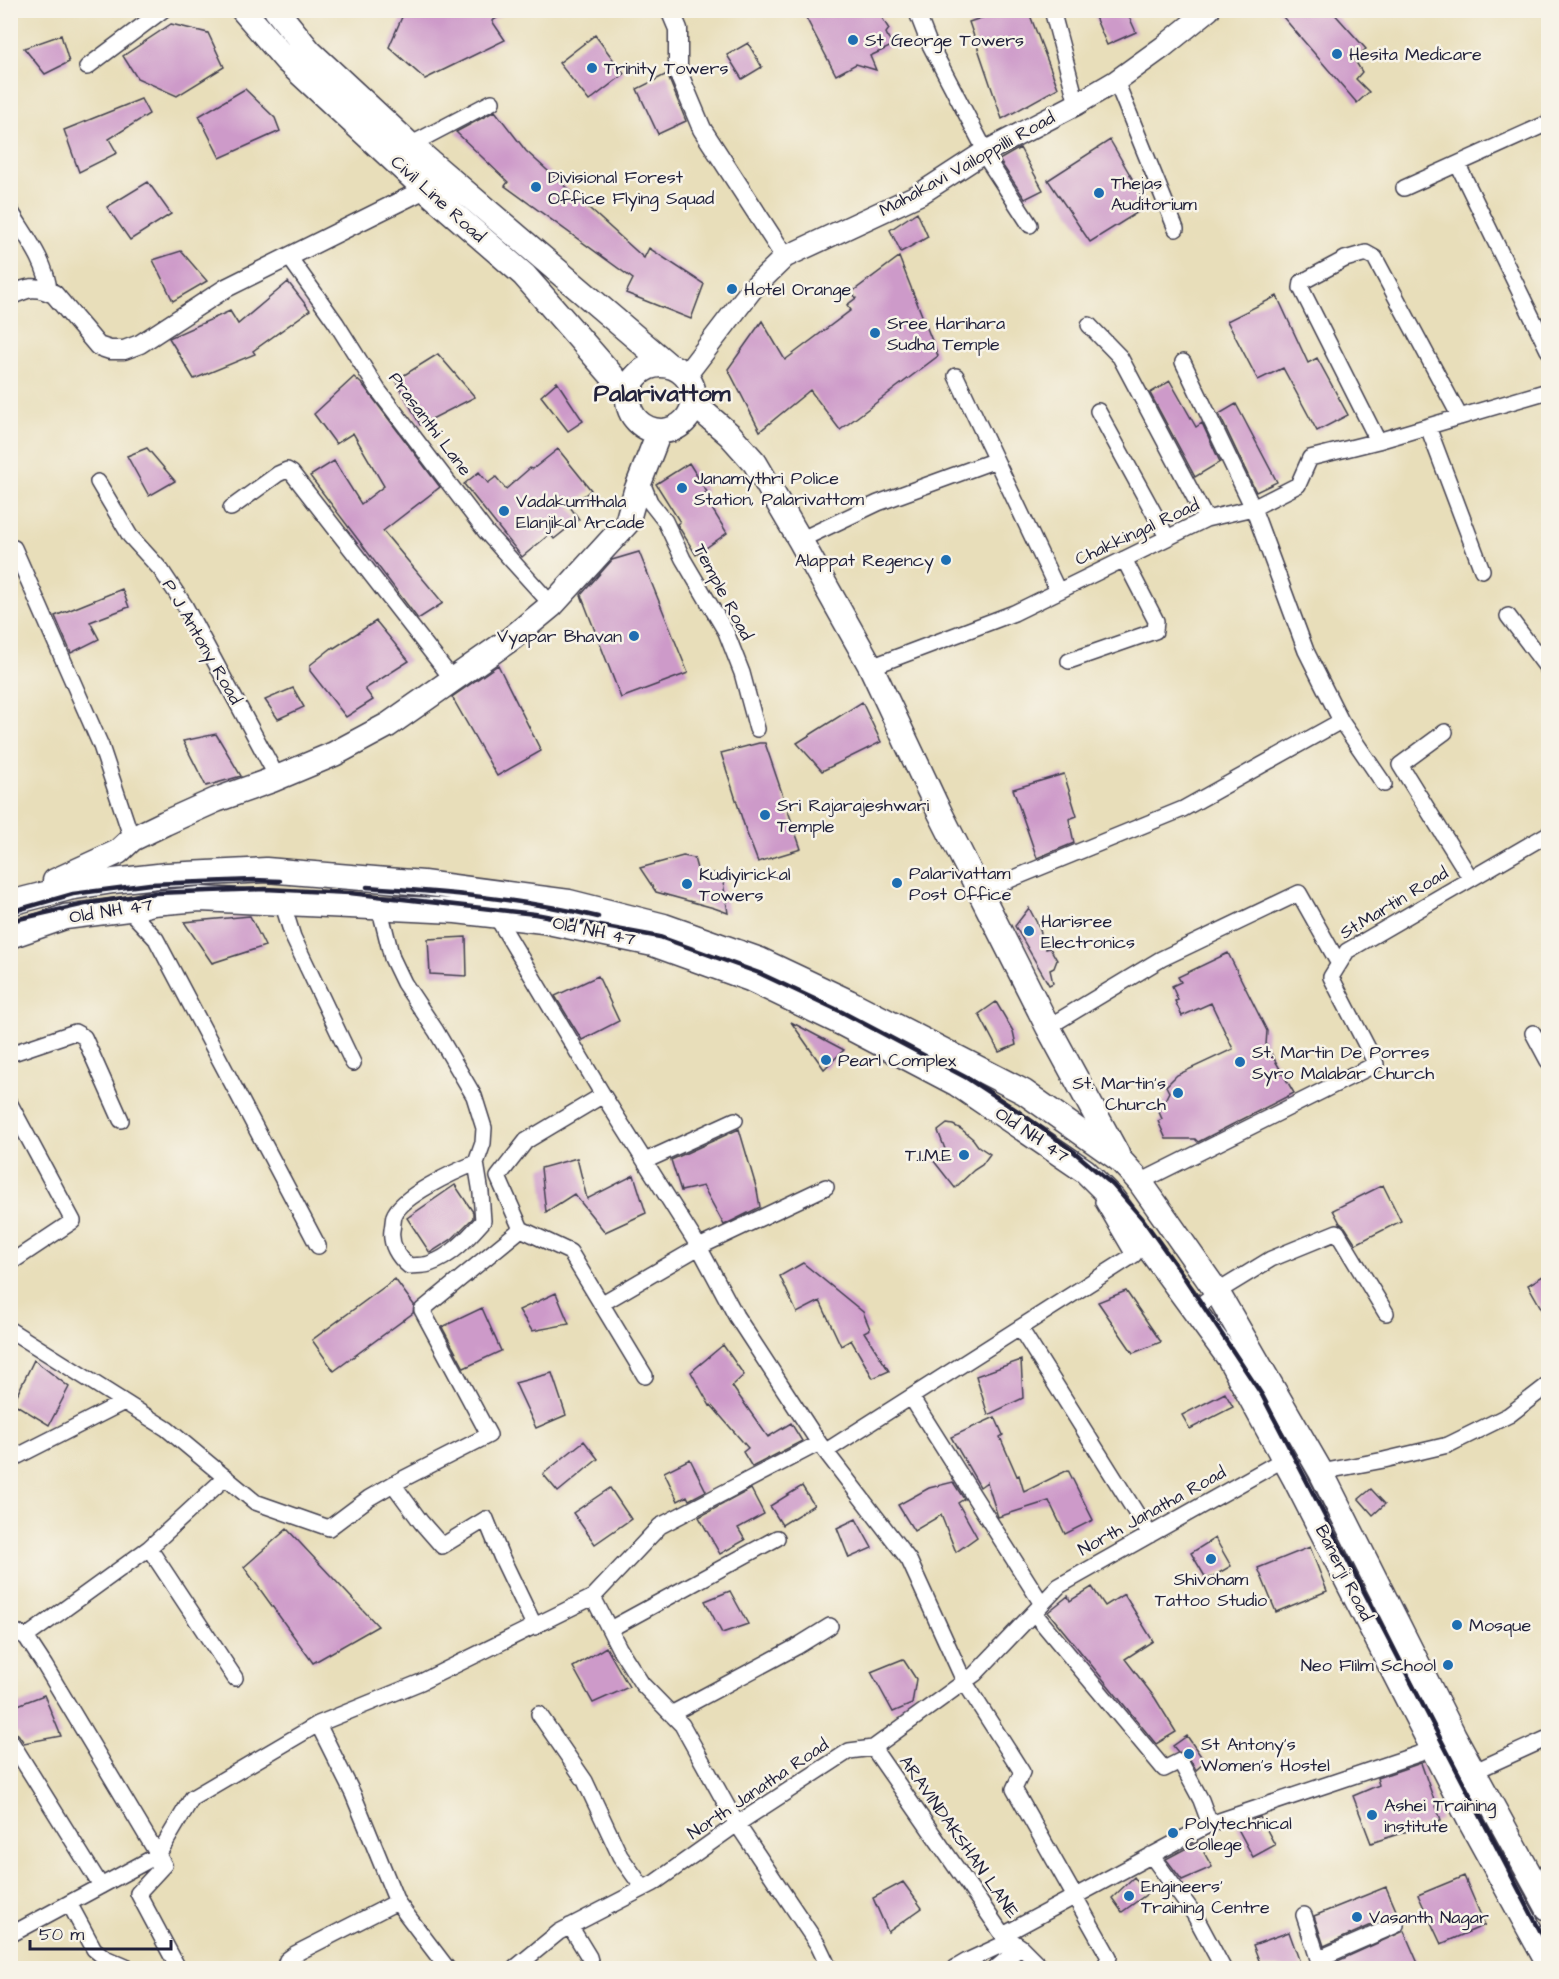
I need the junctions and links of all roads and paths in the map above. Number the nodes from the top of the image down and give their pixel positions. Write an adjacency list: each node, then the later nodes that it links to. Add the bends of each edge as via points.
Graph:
1 (163, 10): 8 (street)
2 (243, 10): 17 (main road, Civil Line Road, via 286,60)
3 (276, 10): 13 (main road, Civil Line Road, via 310,52)
4 (670, 10): 22 (street, via 678,28 678,72 702,129)
5 (916, 10): 14 (street)
6 (1052, 10): 11 (street)
7 (1209, 10): 9 (main road, Mahakavi Vailoppilli Road)
8 (87, 67)
9 (1116, 81): 11 (main road, Mahakavi Vailoppilli Road); 20 (street)
10 (492, 102): 13 (street)
11 (1077, 104): 14 (main road, Mahakavi Vailoppilli Road)
12 (1548, 123): 15 (street)
13 (410, 144): 28 (main road, Civil Line Road)
14 (984, 153): 19 (street); 22 (main road, Mahakavi Vailoppilli Road, via 920,194)
15 (1458, 165): 16 (street); 26 (street)
16 (1404, 188)
17 (425, 189): 21 (street); 31 (main road, Civil Line Road, via 524,275)
18 (10, 210): 23 (street, via 42,263)
19 (1030, 225)
20 (1176, 229)
21 (289, 257): 23 (street, via 226,288 140,344 124,350 98,346); 50 (street, Prasanthi Lane, via 378,390 486,532)
22 (785, 257): 28 (main road, Mahakavi Vailoppilli Road)
23 (49, 291): 24 (street, via 40,287)
24 (10, 296)
25 (1089, 325): 43 (street, via 1120,357)
26 (1548, 350)
27 (1183, 362): 42 (street)
28 (677, 370): 31 (main road, via 650,366 635,377); 32 (main road, via 694,389)
29 (956, 376): 38 (street)
30 (1548, 391): 34 (street, Chakkingal Road)
31 (628, 394): 36 (main road, via 632,415 644,427)
32 (694, 404): 36 (main road, via 688,419 675,429); 45 (main road, Old NH 47, via 755,463)
33 (1098, 411): 44 (street)
34 (1460, 417): 35 (street, Chakkingal Road); 37 (street, via 1375,258 1366,253 1345,259 1302,282 1301,288)
35 (1428, 426): 37 (street, Chakkingal Road); 48 (street)
36 (659, 432): 39 (main road, Old NH 47)
37 (1378, 441): 42 (street, Chakkingal Road, via 1310,458 1298,485)
38 (996, 460): 45 (street, via 878,503); 49 (street)
39 (641, 480): 50 (main road, Old NH 47, via 627,523); 57 (street, Temple Road, via 726,632)
40 (98, 482): 59 (street, P J Antony Road, via 130,536 161,570 185,606)
41 (231, 508): 55 (street, via 278,474 287,470 292,473)
42 (1253, 508): 43 (street, Chakkingal Road); 56 (street, via 1306,651)
43 (1206, 519): 44 (street, Chakkingal Road)
44 (1167, 537): 47 (street, Chakkingal Road)
45 (800, 540): 53 (main road, Old NH 47)
46 (14, 548): 62 (street, via 101,746)
47 (1124, 559): 49 (street, Chakkingal Road); 52 (street, via 1156,621 1155,632)
48 (1482, 570)
49 (1058, 591): 53 (street, Chakkingal Road, via 1014,613)
50 (552, 605): 55 (main road, Old NH 47)
51 (1508, 616): 54 (street)
52 (1069, 661)
53 (871, 667): 65 (main road, Old NH 47)
54 (1548, 669)
55 (453, 680): 59 (main road, Old NH 47, via 388,725 334,754)
56 (1341, 721): 60 (street); 65 (street, via 1184,809)
57 (757, 729)
58 (1445, 732): 63 (street, via 1400,765)
59 (277, 777): 62 (main road, Old NH 47, via 216,800)
60 (1384, 784)
61 (1548, 834): 63 (street, St.Martin Road)
62 (125, 846): 64 (street, via 108,869); 66 (main road, Old NH 47)
63 (1471, 879): 72 (street, St.Martin Road, via 1347,951)
64 (113, 880): 66 (main road, Old NH 47); 69 (street); 82 (main road, Old NH 47, via 266,870 423,883 569,902 664,926 760,960 849,1002 1024,1092)
65 (980, 892): 73 (main road, Old NH 47)
66 (10, 902)
67 (282, 902): 68 (main road, Old NH 47); 69 (main road, Old NH 47, via 200,899); 77 (street, via 293,937)
68 (379, 906): 70 (main road, Old NH 47); 84 (street, via 392,958 404,983 474,1096 484,1128)
69 (128, 909): 71 (main road, Old NH 47, via 65,917); 90 (street, via 156,939)
70 (496, 916): 78 (street); 85 (main road, Old NH 47, via 543,921 653,944 750,979 957,1084)
71 (10, 936)
72 (1339, 964): 73 (street, via 1299,893 1161,959); 86 (street, St.Martin Road, via 1330,977 1376,1064)
73 (1048, 1027): 82 (main road, Old NH 47)
74 (1533, 1033): 76 (street)
75 (10, 1054): 80 (street, via 75,1032 84,1037)
76 (1548, 1061)
77 (353, 1063)
78 (603, 1095): 83 (street); 89 (street, via 526,1141 498,1178)
79 (10, 1104): 92 (street, via 73,1221)
80 (121, 1120)
81 (735, 1120): 83 (street)
82 (1120, 1160): 86 (main road, Old NH 47)
83 (645, 1161): 91 (street)
84 (476, 1163): 84 (street, via 483,1221 446,1256 428,1264 409,1266 400,1259 391,1239 394,1214 425,1188)
85 (1085, 1171): 88 (main road, Old NH 47); 97 (street, via 1134,1255)
86 (1140, 1182): 93 (main road, Banerji Road)
87 (826, 1187): 91 (street)
88 (1113, 1199): 95 (main road, Banerji Road)
89 (521, 1229): 94 (street, via 570,1252); 108 (street, via 422,1310 489,1435)
90 (318, 1246)
91 (699, 1247): 94 (street); 103 (street, via 736,1316)
92 (10, 1263)
93 (1217, 1292): 95 (street); 96 (street, via 1271,1259 1337,1232); 106 (main road, Banerji Road)
94 (601, 1304): 99 (street)
95 (1195, 1309): 104 (main road, Banerji Road, via 1229,1358)
96 (1386, 1313)
97 (1020, 1328): 101 (street); 109 (street)
98 (12, 1332): 102 (street)
99 (645, 1376)
100 (1548, 1385): 106 (street, via 1509,1415 1448,1445)
101 (911, 1397): 103 (street); 113 (street)
102 (124, 1402): 105 (street); 107 (street)
103 (823, 1447): 112 (street, via 660,1526); 120 (street, via 909,1560)
104 (1284, 1459): 109 (street, North Janatha Road); 124 (main road, Banerji Road)
105 (10, 1460)
106 (1321, 1472): 121 (main road, Banerji Road)
107 (226, 1477): 108 (street, via 255,1502 329,1528); 111 (street)
108 (393, 1484): 115 (street, via 442,1546 486,1519)
109 (1150, 1535): 113 (street, North Janatha Road, via 1059,1586)
110 (777, 1538): 117 (street)
111 (149, 1548): 118 (street); 119 (street)
112 (593, 1598): 115 (street); 117 (street)
113 (1038, 1608): 120 (street, North Janatha Road); 132 (street, via 1164,1770 1180,1761)
114 (830, 1626): 123 (street)
115 (535, 1627): 125 (street, via 422,1682)
116 (10, 1629): 118 (street)
117 (610, 1629): 123 (street, via 642,1684)
118 (26, 1637): 133 (street)
119 (235, 1678)
120 (964, 1681): 128 (street, North Janatha Road); 137 (street, via 1022,1772 1014,1789)
121 (1438, 1705): 124 (main road); 130 (main road, Banerji Road)
122 (539, 1714): 136 (street, via 585,1781 620,1856)
123 (671, 1714): 131 (street, via 682,1725)
124 (1418, 1717): 129 (main road, Banerji Road)
125 (318, 1724): 133 (street, via 192,1798); 138 (street, via 353,1794)
126 (1548, 1738): 130 (street)
127 (10, 1740): 135 (street)
128 (873, 1748): 131 (street, North Janatha Road, via 849,1751); 145 (street, ARAVINDAKSHAN LANE)
129 (1433, 1749): 132 (street); 146 (main road, Banerji Road)
130 (1473, 1772): 140 (main road, Banerji Road)
131 (737, 1824): 136 (street, North Janatha Road); 154 (street, via 818,1945)
132 (1210, 1824): 134 (street)
133 (158, 1855): 135 (street); 149 (street, via 164,1865 138,1893)
134 (1151, 1855): 137 (street); 159 (street, via 1194,1914)
135 (101, 1886): 139 (street)
136 (643, 1888): 143 (street, North Janatha Road)
137 (1075, 1896): 145 (street); 158 (street, via 1110,1958)
138 (397, 1902): 150 (street, via 295,1954); 151 (street)
139 (69, 1904): 144 (street); 148 (street, via 94,1949)
140 (1548, 1908)
141 (1304, 1915): 147 (street)
142 (1396, 1925): 147 (street)
143 (570, 1926): 152 (street, North Janatha Road); 153 (street)
144 (10, 1935)
145 (1011, 1941): 155 (street); 156 (street); 157 (street, ARAVINDAKSHAN LANE)
146 (1548, 1963)
147 (1319, 1964)
148 (125, 1968)
149 (175, 1968)
150 (284, 1968)
151 (447, 1968)
152 (515, 1968)
153 (592, 1968)
154 (829, 1968)
155 (956, 1968)
156 (996, 1968)
157 (1042, 1968)
158 (1104, 1968)
159 (1223, 1968)

